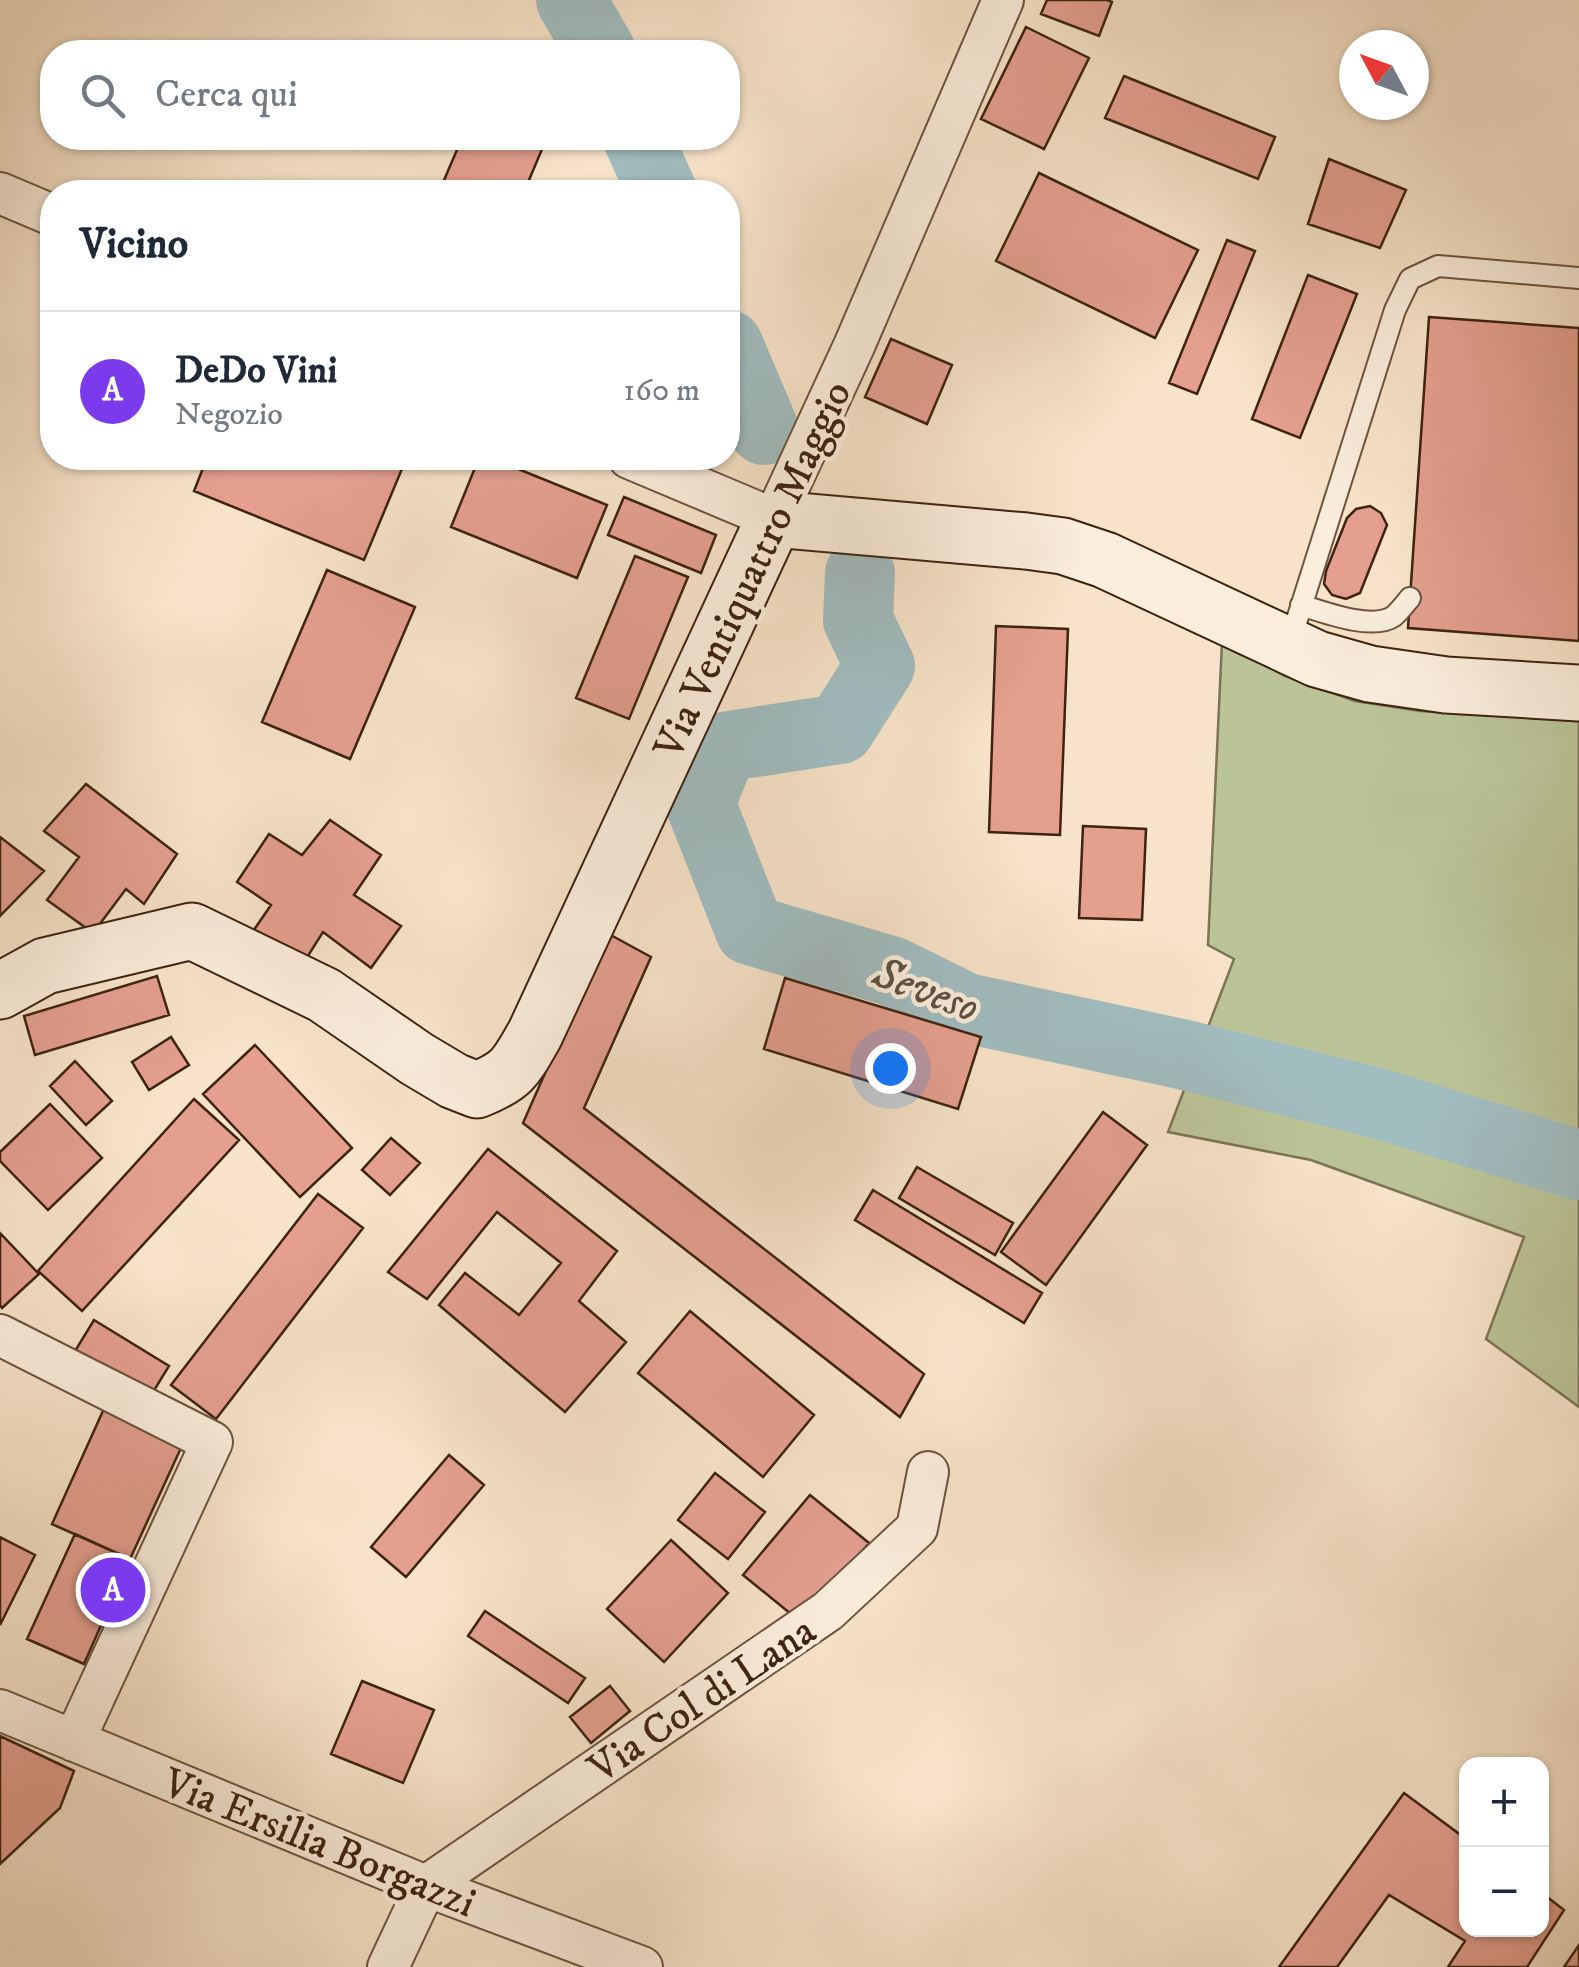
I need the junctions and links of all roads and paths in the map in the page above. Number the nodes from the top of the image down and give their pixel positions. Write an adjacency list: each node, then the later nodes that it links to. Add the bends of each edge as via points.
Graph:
1 (1003, 0): 6 (street, Via Ventiquattro Maggio)
2 (0, 193): 3 (street)
3 (40, 210)
4 (1579, 278): 8 (lane, via 1438,266 1410,279)
5 (657, 470): 6 (street)
6 (774, 519): 8 (street, via 1063,546); 10 (street, Via Ventiquattro Maggio, via 534,1034 502,1080 477,1090 454,1081 324,995 192,931 45,966)
7 (1410, 598): 8 (lane, via 1392,618 1335,616)
8 (1295, 625): 9 (street, via 1317,659 1370,674)
9 (1579, 693)
10 (0, 991)
11 (0, 1335): 14 (street, via 212,1442)
12 (928, 1472): 15 (street, Via Col di Lana, via 917,1528 828,1611)
13 (0, 1710): 14 (street, Via Ersilia Borgazzi)
14 (74, 1741): 15 (street, Via Ersilia Borgazzi)
15 (426, 1886): 16 (street); 17 (street, Via Ersilia Borgazzi)
16 (388, 1967)
17 (642, 1967)

